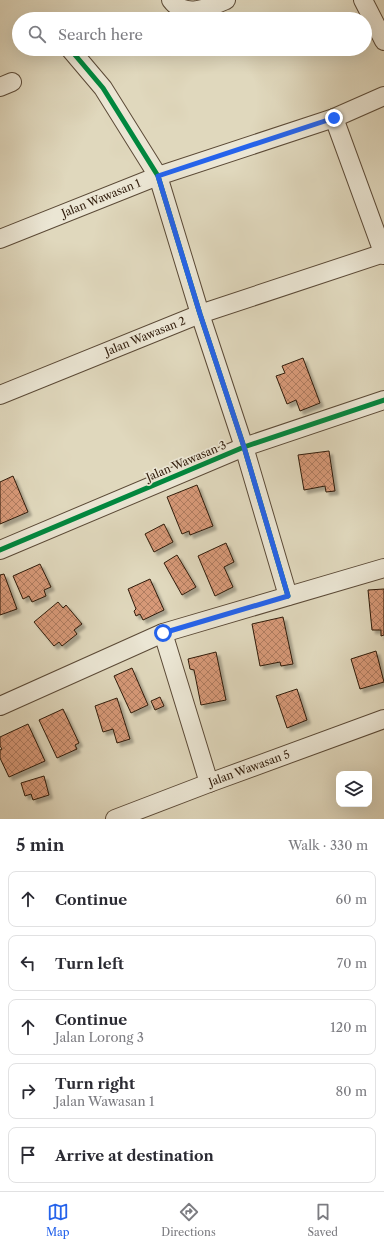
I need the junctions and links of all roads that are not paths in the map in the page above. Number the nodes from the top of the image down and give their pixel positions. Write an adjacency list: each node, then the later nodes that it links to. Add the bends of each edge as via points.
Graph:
1 (171, 0): 2 (street, via 188,12 209,8)
2 (226, 0)
3 (363, 0): 4 (street)
4 (369, 12)
5 (372, 18): 6 (street)
6 (384, 41)
7 (76, 56): 10 (street, via 102,88)
8 (384, 96): 9 (street, Jalan Wawasan 1)
9 (334, 118): 10 (street, Jalan Wawasan 1); 12 (street)
10 (158, 176): 11 (street, Jalan Wawasan 1); 13 (street)
11 (0, 239)
12 (384, 254): 13 (street, Jalan Wawasan 2)
13 (200, 314): 14 (street, Jalan Wawasan 2); 16 (street)
14 (0, 395)
15 (384, 400): 16 (street, Jalan Wawasan 3)
16 (244, 447): 17 (street, Jalan Wawasan 3); 19 (street)
17 (0, 550)
18 (384, 568): 19 (street)
19 (288, 596): 20 (street)
20 (163, 633): 21 (street); 23 (street)
21 (0, 706)
22 (384, 719): 23 (street, Jalan Wawasan 5)
23 (209, 783): 24 (street, Jalan Wawasan 5)
24 (115, 819)

